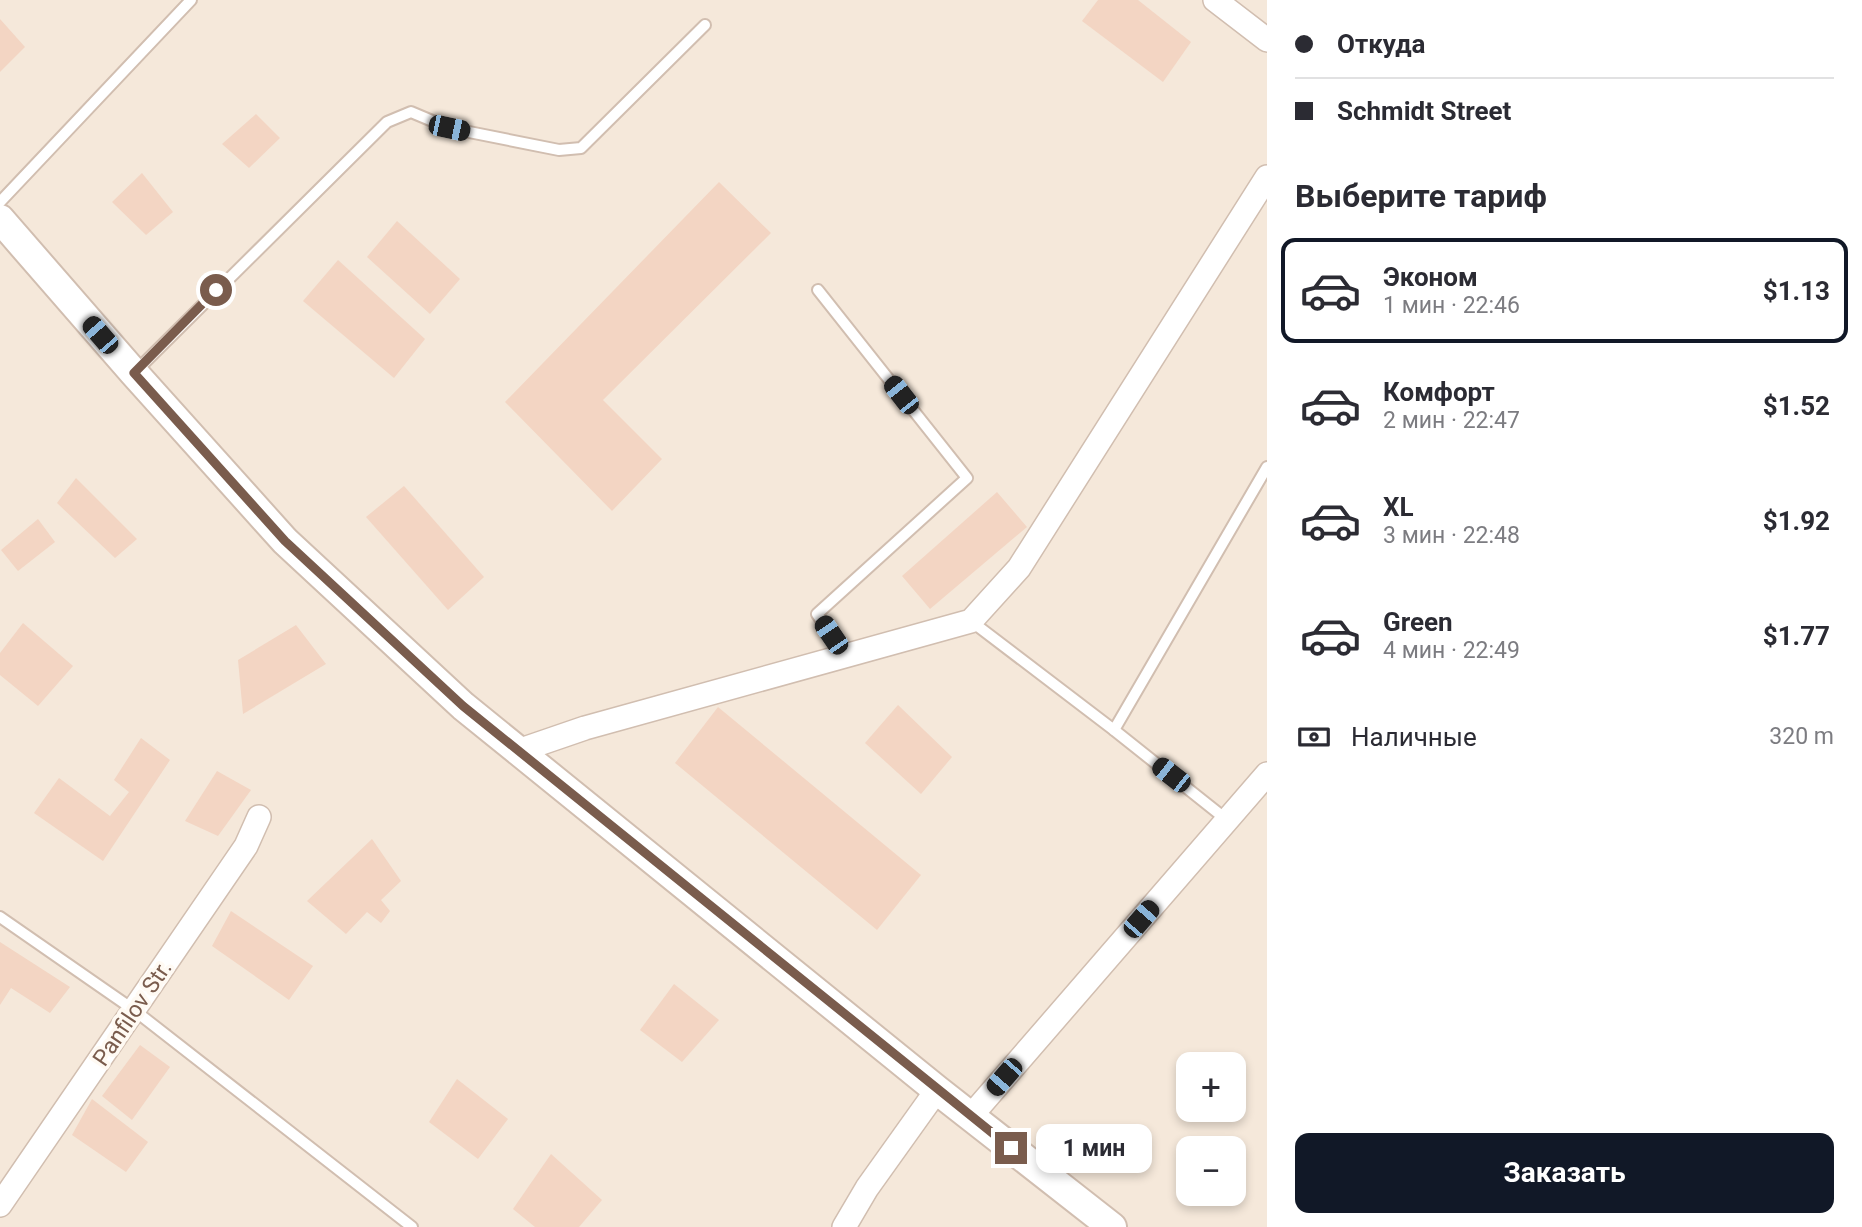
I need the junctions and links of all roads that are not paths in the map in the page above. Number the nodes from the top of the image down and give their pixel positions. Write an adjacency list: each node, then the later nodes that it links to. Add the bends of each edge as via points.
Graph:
1 (191, 0): 6 (lane)
2 (1215, 0): 4 (street)
3 (705, 25): 9 (lane, via 580,148 559,150 449,128 411,112 387,122)
4 (1267, 40)
5 (1267, 177): 11 (street, via 1019,568)
6 (0, 202)
7 (0, 219): 9 (street)
8 (818, 290): 12 (lane, via 967,478 817,614)
9 (134, 373): 14 (street, via 285,541)
10 (1267, 467): 13 (lane)
11 (971, 621): 12 (street); 13 (lane)
12 (845, 656): 14 (street)
13 (1114, 730): 17 (lane)
14 (518, 751): 20 (street)
15 (1267, 774): 17 (street)
16 (259, 817): 19 (street, Panfilov Str., via 246,846)
17 (1227, 820): 21 (street)
18 (0, 917): 19 (lane)
19 (134, 1010): 22 (street, Panfilov Str.); 23 (lane)
20 (937, 1090): 21 (street); 24 (street)
21 (970, 1117): 25 (street)
22 (0, 1205)
23 (412, 1227)
24 (844, 1227)
25 (1112, 1227)

